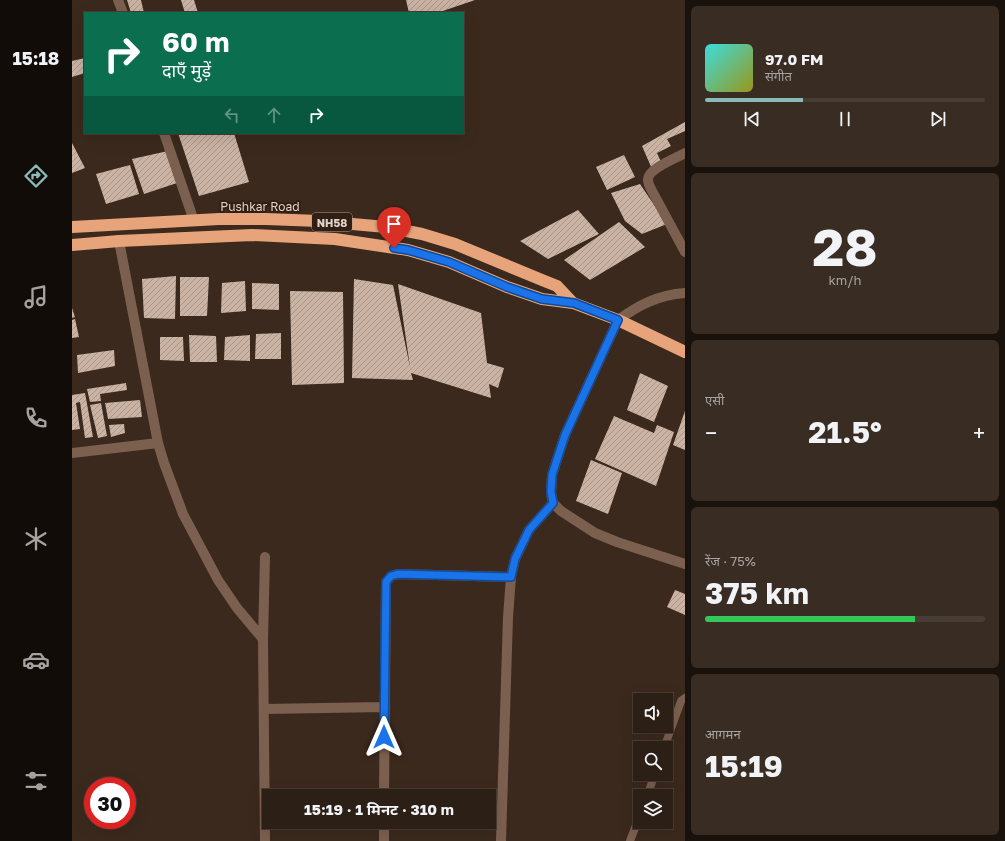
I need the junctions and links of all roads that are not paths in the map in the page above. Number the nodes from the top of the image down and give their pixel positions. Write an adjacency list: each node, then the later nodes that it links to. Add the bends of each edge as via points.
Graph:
1 (118, 0): 2 (street)
2 (122, 12)
3 (164, 134): 5 (street)
4 (685, 153): 9 (street, via 653,170 648,180)
5 (194, 221): 6 (highway, Pushkar Road / NH58); 11 (highway, Pushkar Road / NH58, via 319,221 386,227 422,234 455,244 557,286)
6 (72, 227)
7 (119, 241): 8 (highway, Pushkar Road / NH58); 11 (highway, Pushkar Road / NH58, via 252,235 335,239 408,250 449,262 542,299); 14 (street)
8 (72, 245)
9 (685, 252)
10 (685, 293): 12 (street, via 653,300 634,308)
11 (574, 303): 12 (highway, Pushkar Road / NH58)
12 (618, 320): 13 (highway, Pushkar Road / NH58); 16 (street, via 565,435 552,475)
13 (685, 352)
14 (158, 443): 15 (street); 20 (street, via 183,514 218,580)
15 (72, 453)
16 (553, 503): 18 (street, via 595,533); 19 (street, via 529,530 515,559)
17 (265, 557): 20 (street)
18 (685, 564)
19 (511, 577): 22 (street, via 398,574 391,576 386,582); 30 (street)
20 (263, 639): 23 (street)
21 (685, 698): 24 (lane, via 681,701)
22 (384, 707): 23 (street); 25 (street)
23 (264, 709): 28 (street)
24 (667, 741)
25 (384, 789)
26 (384, 829): 29 (street)
27 (635, 829): 31 (lane)
28 (264, 841)
29 (384, 841)
30 (501, 841)
31 (630, 841)

